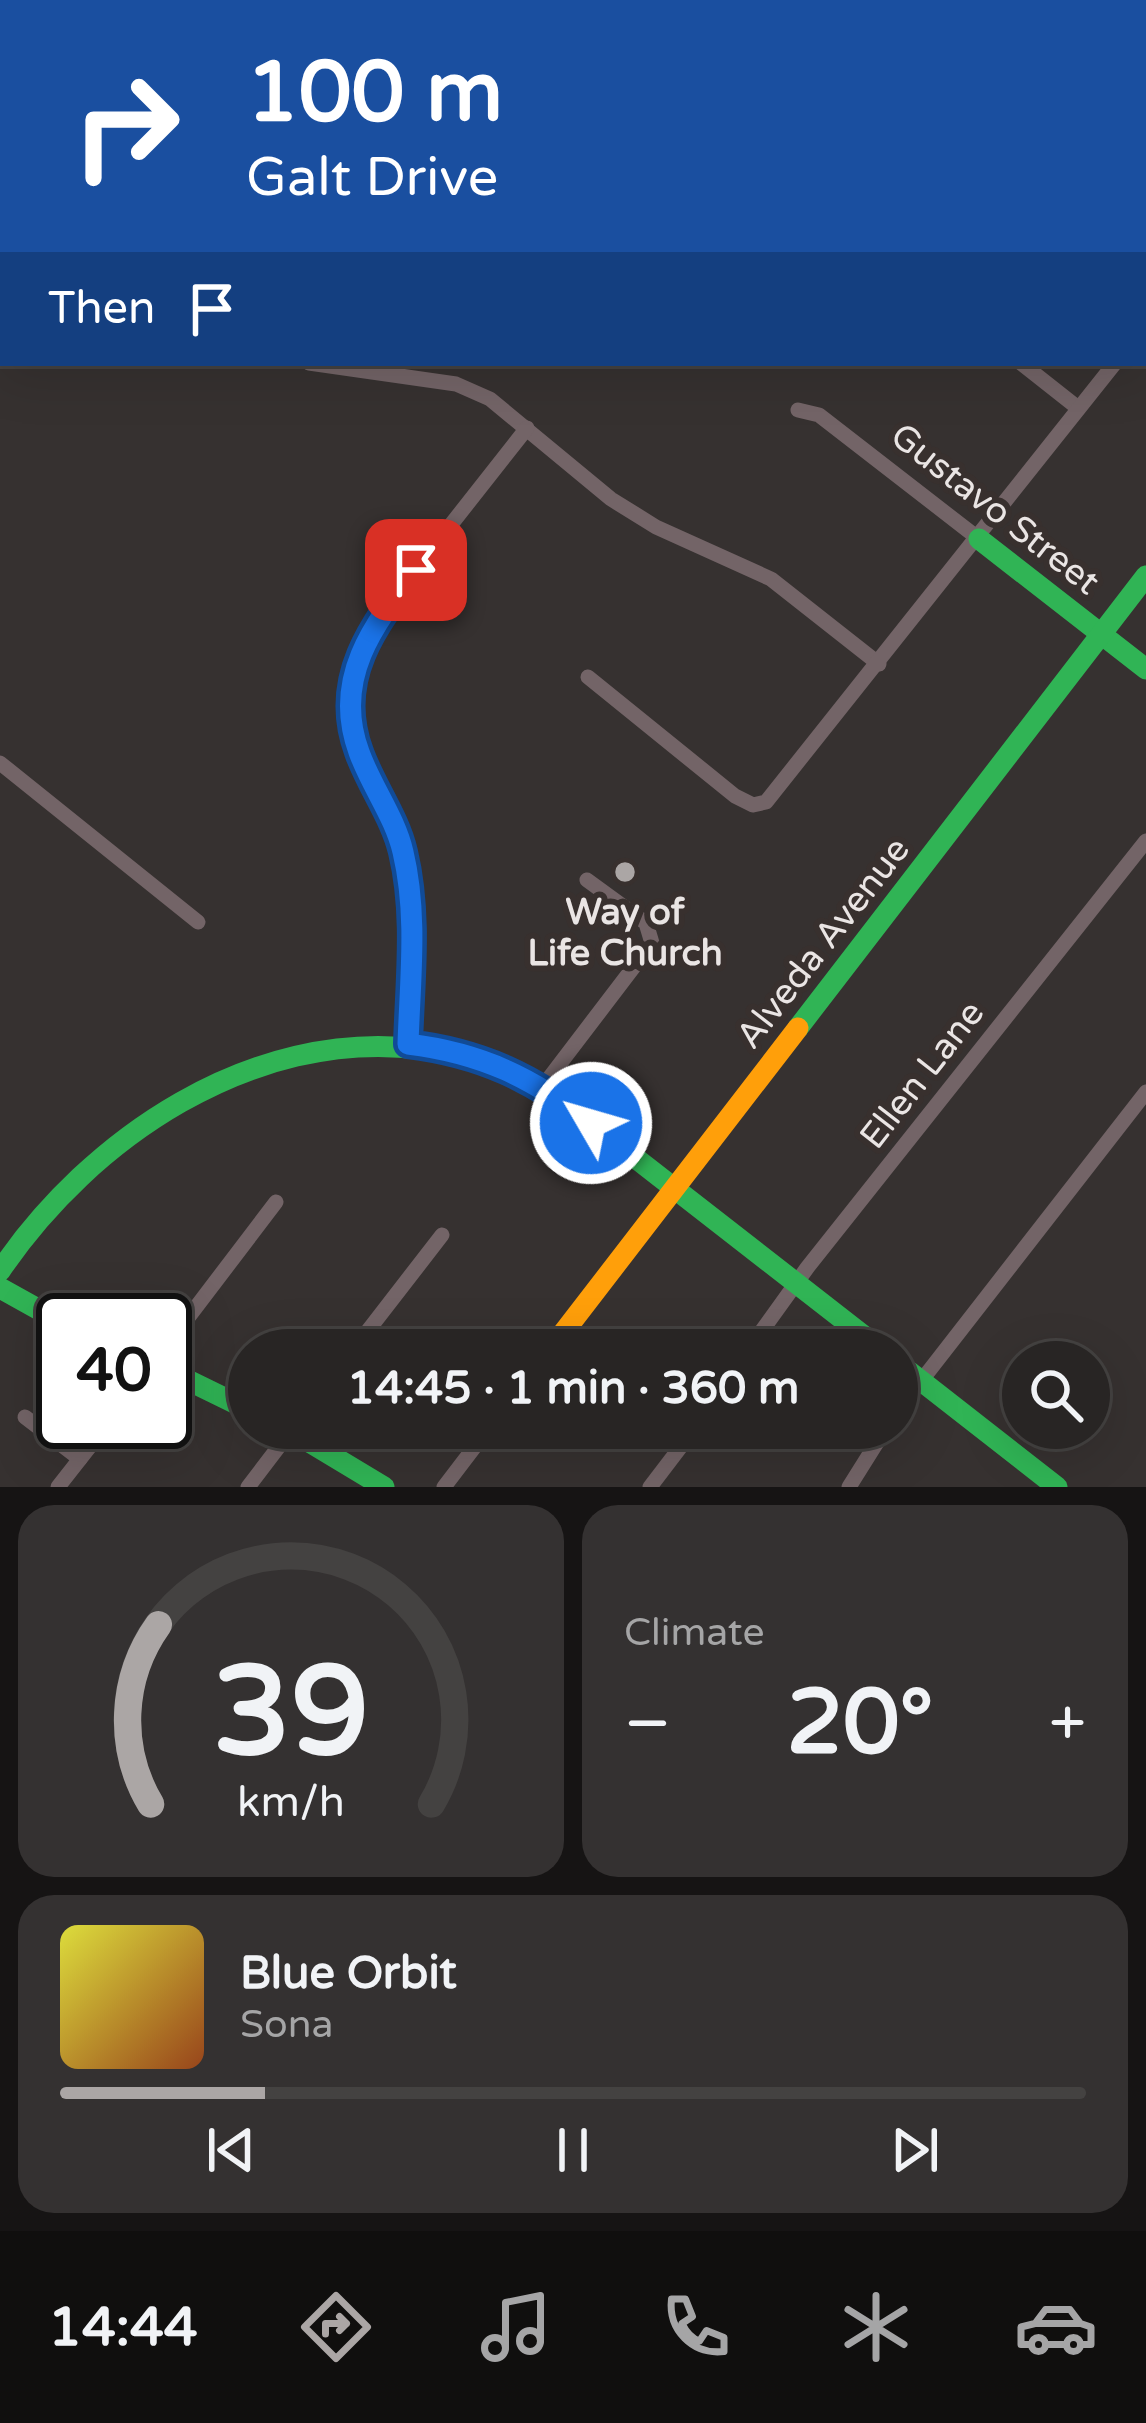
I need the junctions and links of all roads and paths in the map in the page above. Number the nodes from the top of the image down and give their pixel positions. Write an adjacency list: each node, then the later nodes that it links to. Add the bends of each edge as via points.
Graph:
1 (330, 366): 6 (street, via 456,384)
2 (1026, 366): 4 (street)
3 (1112, 366): 4 (street)
4 (1078, 408): 7 (street)
5 (798, 410): 7 (street, Gustavo Street, via 820,415)
6 (527, 428): 10 (street, via 611,499 771,579); 17 (street, via 372,625 356,661 350,704 358,750 402,847 412,902)
7 (979, 539): 9 (street, Gustavo Street); 10 (street)
8 (1146, 576): 9 (street, Alveda Avenue)
9 (1102, 635): 11 (street, Gustavo Street); 20 (street, Alveda Avenue)
10 (879, 664): 12 (street, via 778,794 754,805)
11 (1146, 669)
12 (588, 677)
13 (0, 763): 16 (street)
14 (1146, 841): 24 (street, Ellen Lane)
15 (587, 880): 18 (street, via 646,923 652,943)
16 (198, 922)
17 (408, 1044): 18 (street, via 478,1057); 23 (street, via 236,1076 149,1120 58,1193)
18 (543, 1086): 20 (street)
19 (1146, 1093): 32 (street)
20 (675, 1188): 24 (street); 29 (street, Alveda Avenue)
21 (276, 1202): 27 (street)
22 (442, 1235): 28 (street)
23 (0, 1271)
24 (796, 1282): 30 (street, Ellen Lane); 31 (street)
25 (0, 1288): 26 (street)
26 (36, 1308)
27 (192, 1312)
28 (369, 1329)
29 (566, 1329)
30 (763, 1329)
31 (855, 1329)
32 (918, 1379): 43 (street)
33 (192, 1382): 34 (street)
34 (228, 1400)
35 (25, 1417): 42 (street)
36 (88, 1449): 42 (street)
37 (276, 1449): 45 (street)
38 (322, 1449): 46 (street)
39 (474, 1449): 47 (street)
40 (679, 1449): 48 (street)
41 (873, 1449): 49 (street)
42 (80, 1459): 44 (street)
43 (1053, 1486)
44 (58, 1487)
45 (248, 1487)
46 (384, 1487)
47 (444, 1487)
48 (650, 1487)
49 (849, 1487)

